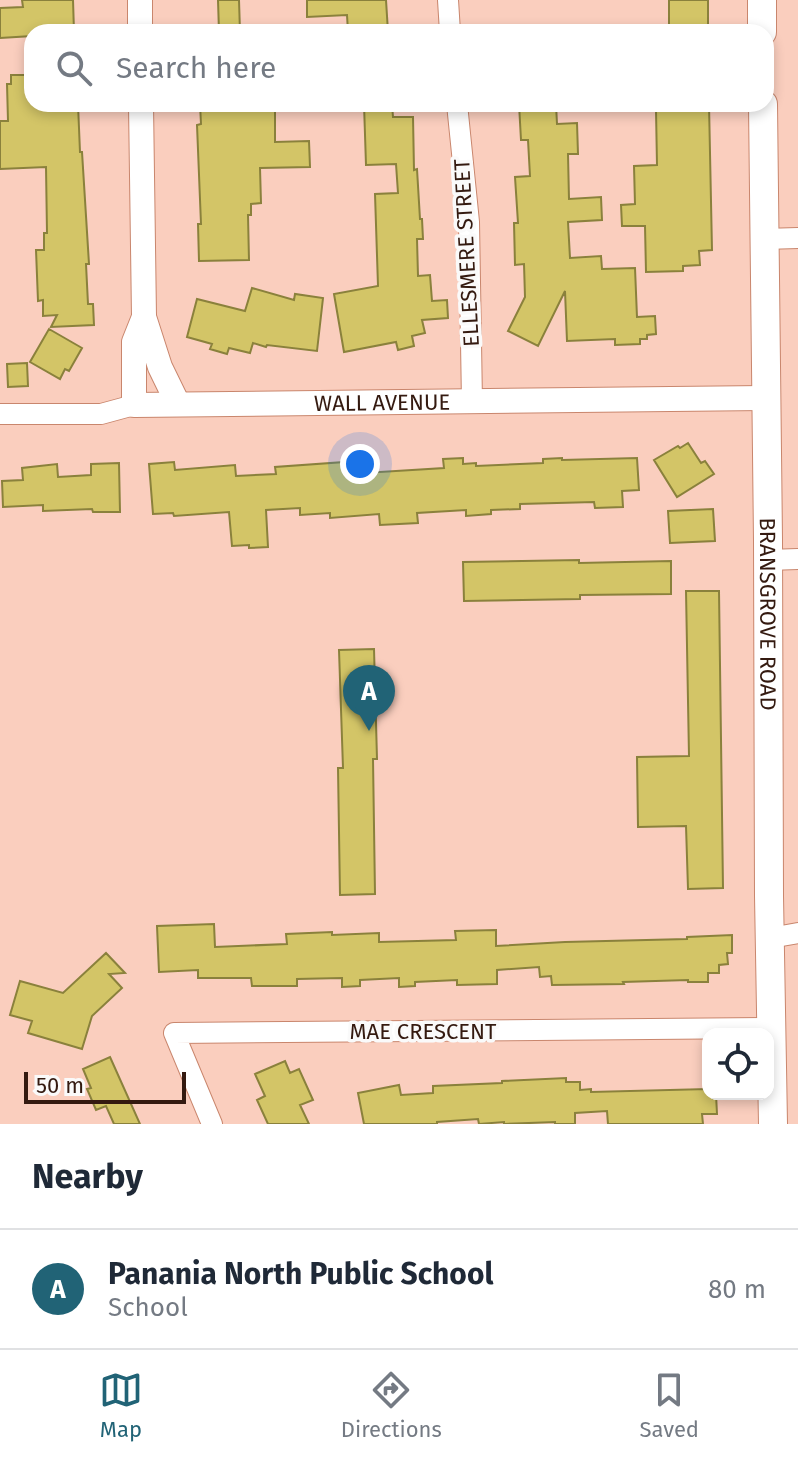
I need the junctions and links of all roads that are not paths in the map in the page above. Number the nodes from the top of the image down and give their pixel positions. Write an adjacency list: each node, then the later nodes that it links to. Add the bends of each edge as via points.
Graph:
1 (140, 0): 4 (street)
2 (448, 0): 5 (street)
3 (762, 0): 6 (main road)
4 (140, 24)
5 (450, 24)
6 (762, 24)
7 (141, 112): 12 (street)
8 (458, 112): 14 (street, ELLESMERE STREET, via 469,233)
9 (763, 112): 11 (main road, BRANSGROVE ROAD)
10 (798, 238): 11 (street)
11 (764, 239): 13 (main road, BRANSGROVE ROAD)
12 (144, 317): 15 (street); 16 (street, via 134,342)
13 (766, 398): 14 (street, WALL AVENUE); 19 (main road, BRANSGROVE ROAD)
14 (472, 402): 15 (street, WALL AVENUE)
15 (178, 404): 16 (street, WALL AVENUE)
16 (134, 405): 17 (street, WALL AVENUE, via 101,414)
17 (0, 414)
18 (798, 559): 19 (street)
19 (768, 560): 21 (main road, BRANSGROVE ROAD)
20 (798, 933): 21 (street)
21 (770, 938): 22 (main road, BRANSGROVE ROAD)
22 (771, 1028)
23 (702, 1029): 25 (street, MAE CRESCENT, via 174,1033)
24 (772, 1100): 26 (main road, BRANSGROVE ROAD)
25 (212, 1124)
26 (773, 1124)

